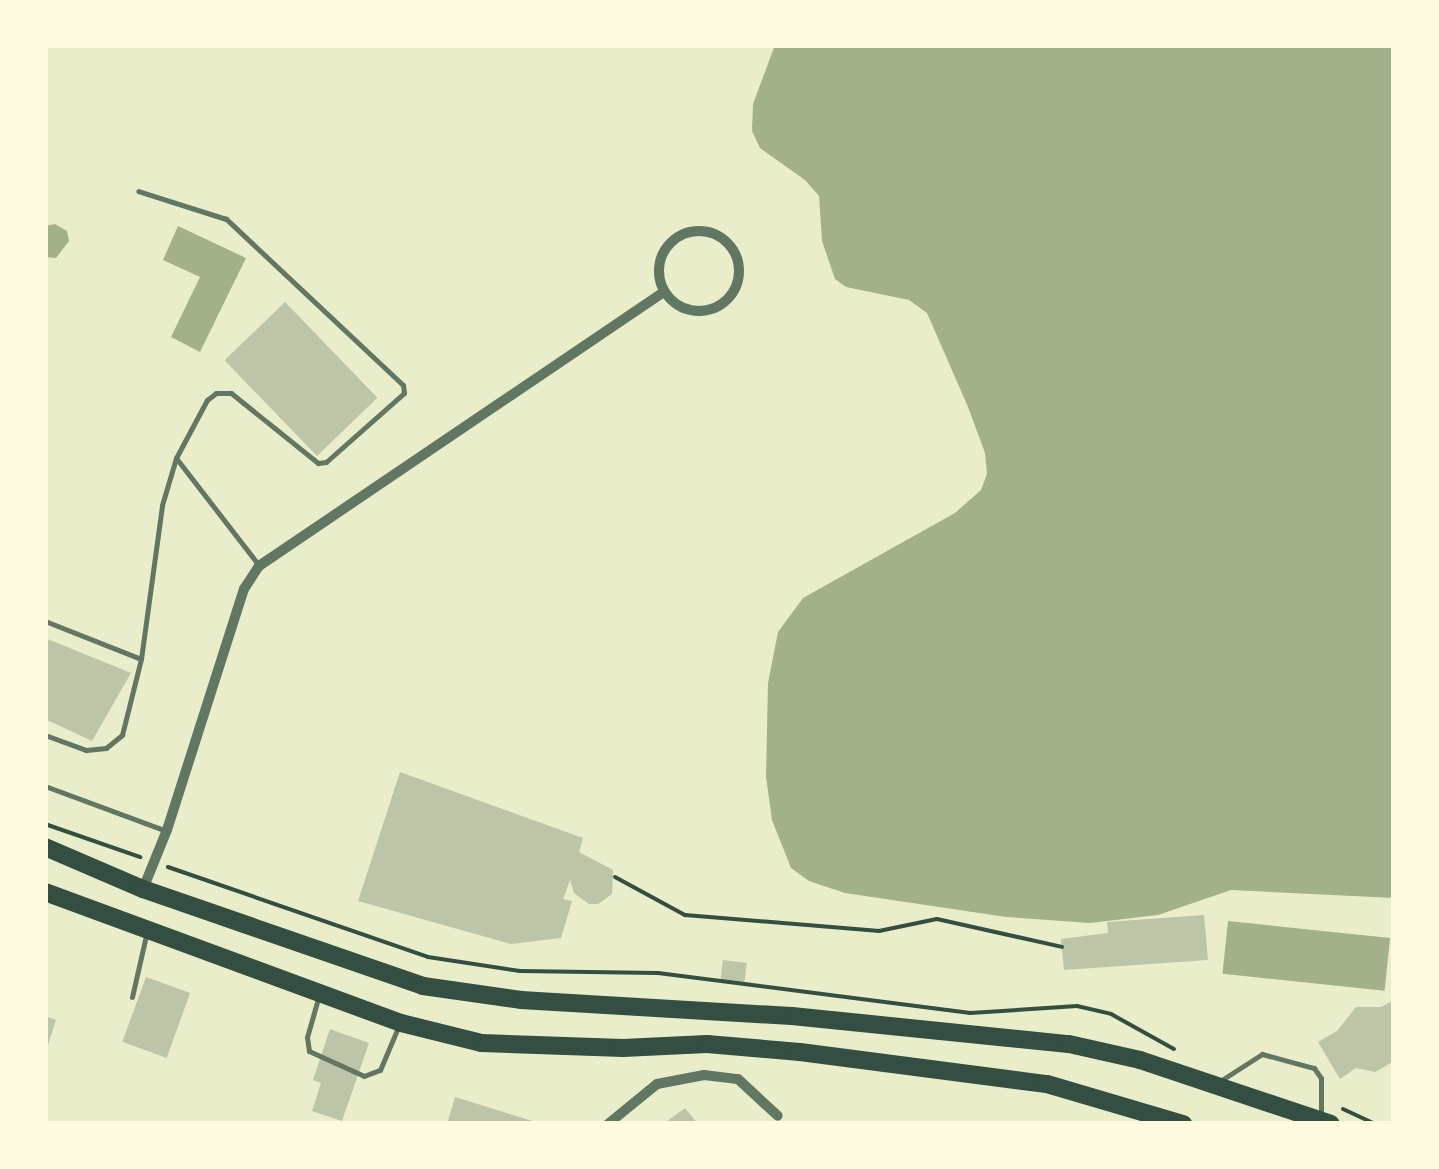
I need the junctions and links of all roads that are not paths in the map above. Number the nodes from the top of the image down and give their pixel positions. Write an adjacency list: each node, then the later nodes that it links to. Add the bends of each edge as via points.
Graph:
1 (138, 191): 3 (lane, via 226,218 402,385 403,397 318,463 232,393 216,393)
2 (664, 292): 2 (street, via 658,267 680,235 706,231 736,255 738,281 723,303 698,312); 4 (street)
3 (176, 458): 4 (lane); 6 (lane, via 162,505)
4 (260, 566): 9 (street, via 244,588)
5 (45, 621): 6 (lane)
6 (142, 659): 7 (lane, via 122,735 106,748 86,750)
7 (45, 735)
8 (45, 786): 9 (lane)
9 (167, 830): 11 (street)
10 (45, 847): 11 (main road)
11 (143, 890): 17 (main road, via 423,986 521,1000 792,1016 1069,1044)
12 (45, 892): 13 (main road)
13 (148, 928): 14 (main road); 15 (lane)
14 (320, 993): 16 (main road); 16 (lane, via 306,1037 309,1051 364,1076 380,1070)
15 (132, 996)
16 (401, 1022): 21 (main road, via 480,1043 707,1044 818,1054 1047,1084)
17 (1218, 1084): 19 (main road); 19 (lane, via 1269,1054 1318,1072)
18 (778, 1116): 20 (street, via 738,1080 704,1075 657,1084)
19 (1326, 1122)
20 (608, 1124)
21 (1183, 1124)

